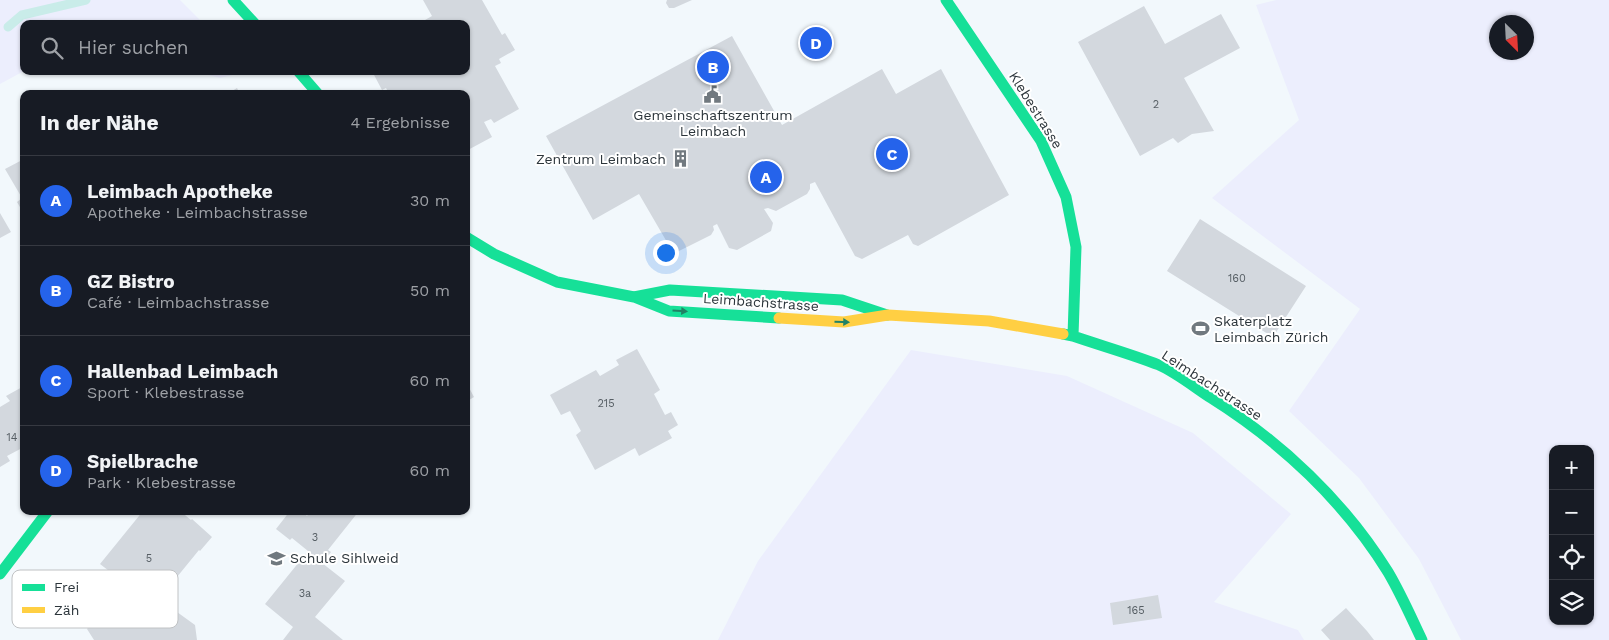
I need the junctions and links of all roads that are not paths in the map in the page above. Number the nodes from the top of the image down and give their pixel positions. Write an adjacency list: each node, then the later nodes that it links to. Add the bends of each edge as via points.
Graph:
1 (233, 0): 3 (street)
2 (946, 0): 9 (street, Klebestrasse, via 1041,141 1066,197 1076,247)
3 (251, 20)
4 (301, 75): 5 (street)
5 (315, 90)
6 (470, 239): 7 (street, Leimbachstrasse, via 494,254 558,282)
7 (634, 297): 8 (street, Leimbachstrasse, one-way to 8, via 669,311 844,322); 8 (street, Leimbachstrasse, via 670,290 842,300)
8 (888, 315): 9 (street, Leimbachstrasse, via 989,321)
9 (1073, 336): 12 (street, Leimbachstrasse, via 1161,366 1238,416 1290,458 1327,493 1360,532 1401,595)
10 (45, 515): 11 (street)
11 (0, 574)
12 (1422, 640)

